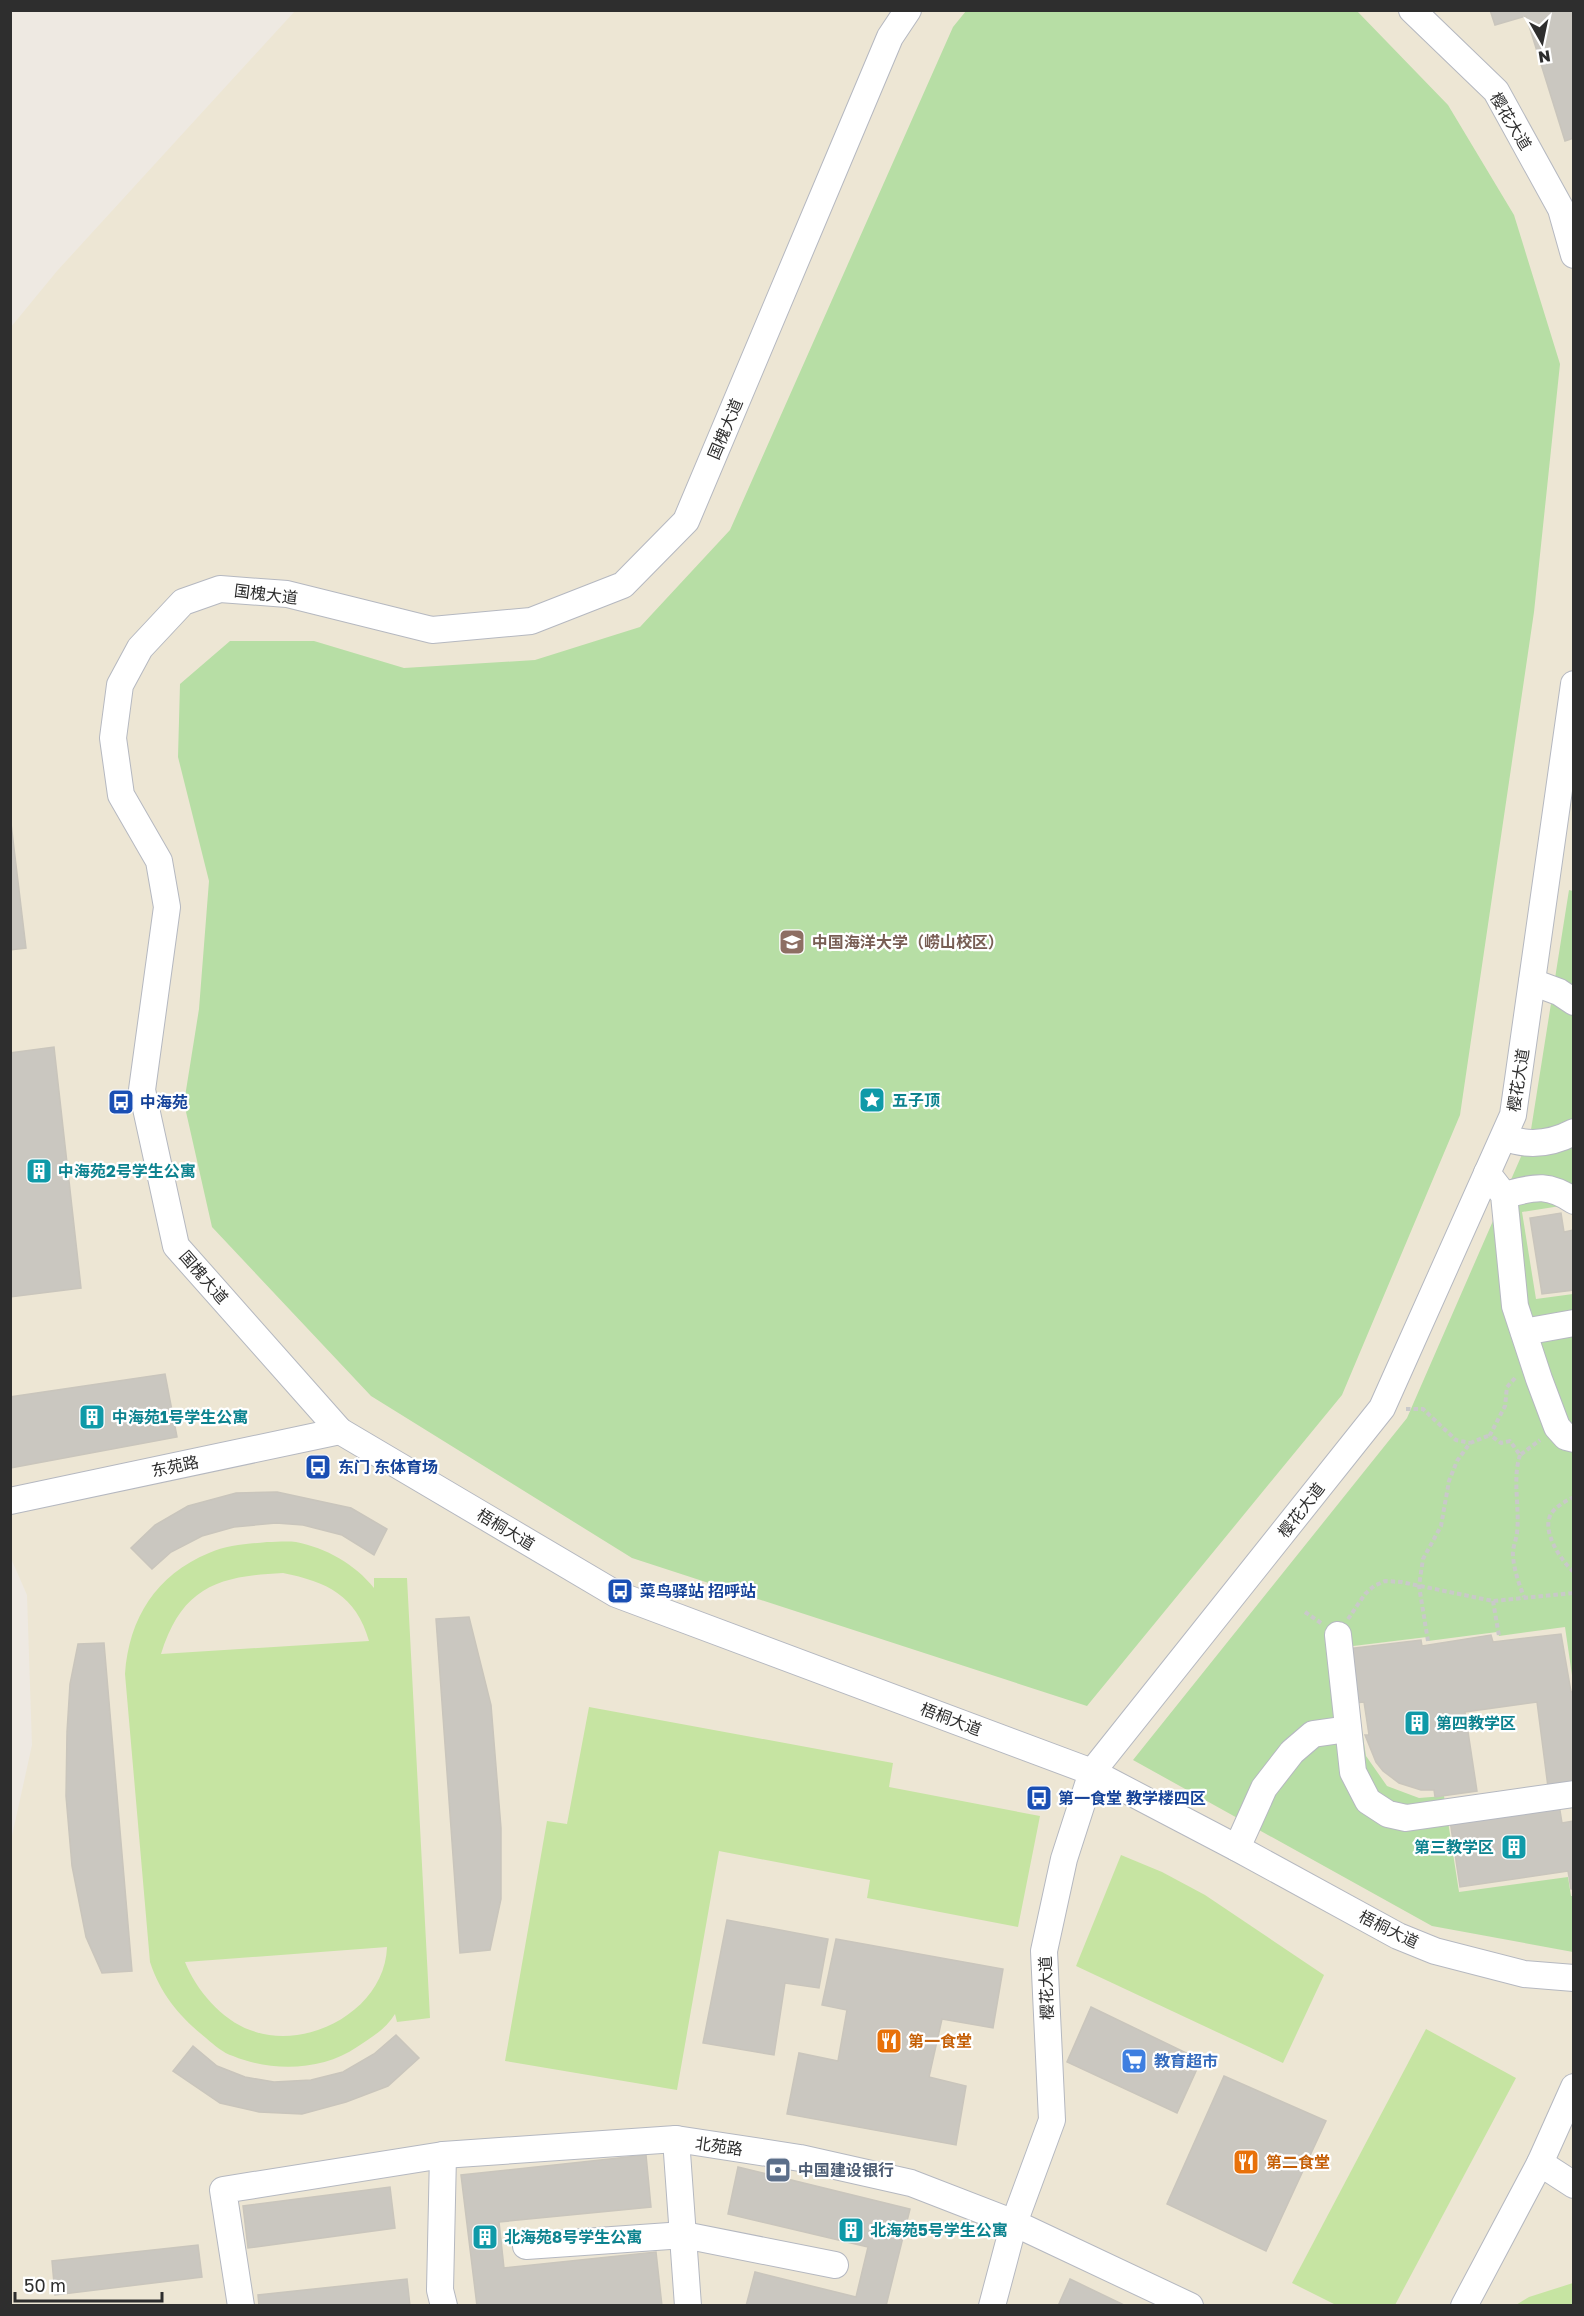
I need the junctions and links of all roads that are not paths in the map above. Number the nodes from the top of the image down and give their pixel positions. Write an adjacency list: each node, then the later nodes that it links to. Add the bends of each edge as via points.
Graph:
1 (908, 10): 14 (lane, 国槐大道, via 890,38 686,521 623,585 531,621 432,630 287,594 219,589 183,602 140,648 120,685 113,738 121,795 159,861 166,907 142,1090 176,1245)
2 (1412, 10): 3 (lane, 樱花大道, via 1496,91 1561,209)
3 (1574, 255)
4 (1574, 684): 5 (lane, 樱花大道)
5 (1532, 982): 6 (lane); 8 (lane, 樱花大道, via 1514,1115)
6 (1574, 1002)
7 (1574, 1132): 8 (lane, via 1545,1143 1519,1143)
8 (1504, 1137): 9 (lane, 樱花大道)
9 (1487, 1173): 10 (lane); 19 (lane, 樱花大道, via 1382,1408)
10 (1504, 1195): 11 (lane, via 1533,1187 1563,1194); 13 (lane, via 1515,1306)
11 (1574, 1201)
12 (1574, 1323): 13 (lane)
13 (1524, 1332): 15 (lane)
14 (340, 1431): 16 (lane, 东苑路); 19 (lane, 梧桐大道, via 616,1594)
15 (1565, 1433)
16 (10, 1500)
17 (1338, 1635): 18 (lane)
18 (1348, 1729): 20 (lane, via 1353,1772 1368,1801 1388,1814 1406,1818); 21 (lane, via 1313,1734 1292,1752 1264,1788)
19 (1092, 1772): 21 (lane, 梧桐大道); 28 (lane, 樱花大道, via 1064,1859 1044,1951 1052,2120)
20 (1574, 1794)
21 (1237, 1848): 22 (lane, 梧桐大道, via 1398,1936 1426,1947 1524,1974)
22 (1574, 1978)
23 (1574, 2087): 26 (lane)
24 (676, 2139): 25 (lane, 北苑路); 28 (lane, 北苑路, via 800,2158 911,2183); 29 (lane)
25 (443, 2155): 32 (lane, 北苑路, via 223,2190); 33 (lane, via 440,2290)
26 (1540, 2163): 27 (lane); 37 (lane)
27 (1574, 2185)
28 (1014, 2223): 35 (lane, 樱花大道); 36 (lane, 北苑路)
29 (684, 2235): 30 (lane); 31 (lane); 34 (lane)
30 (526, 2246)
31 (835, 2265)
32 (241, 2306)
33 (444, 2306)
34 (688, 2306)
35 (992, 2306)
36 (1190, 2306)
37 (1464, 2306)

